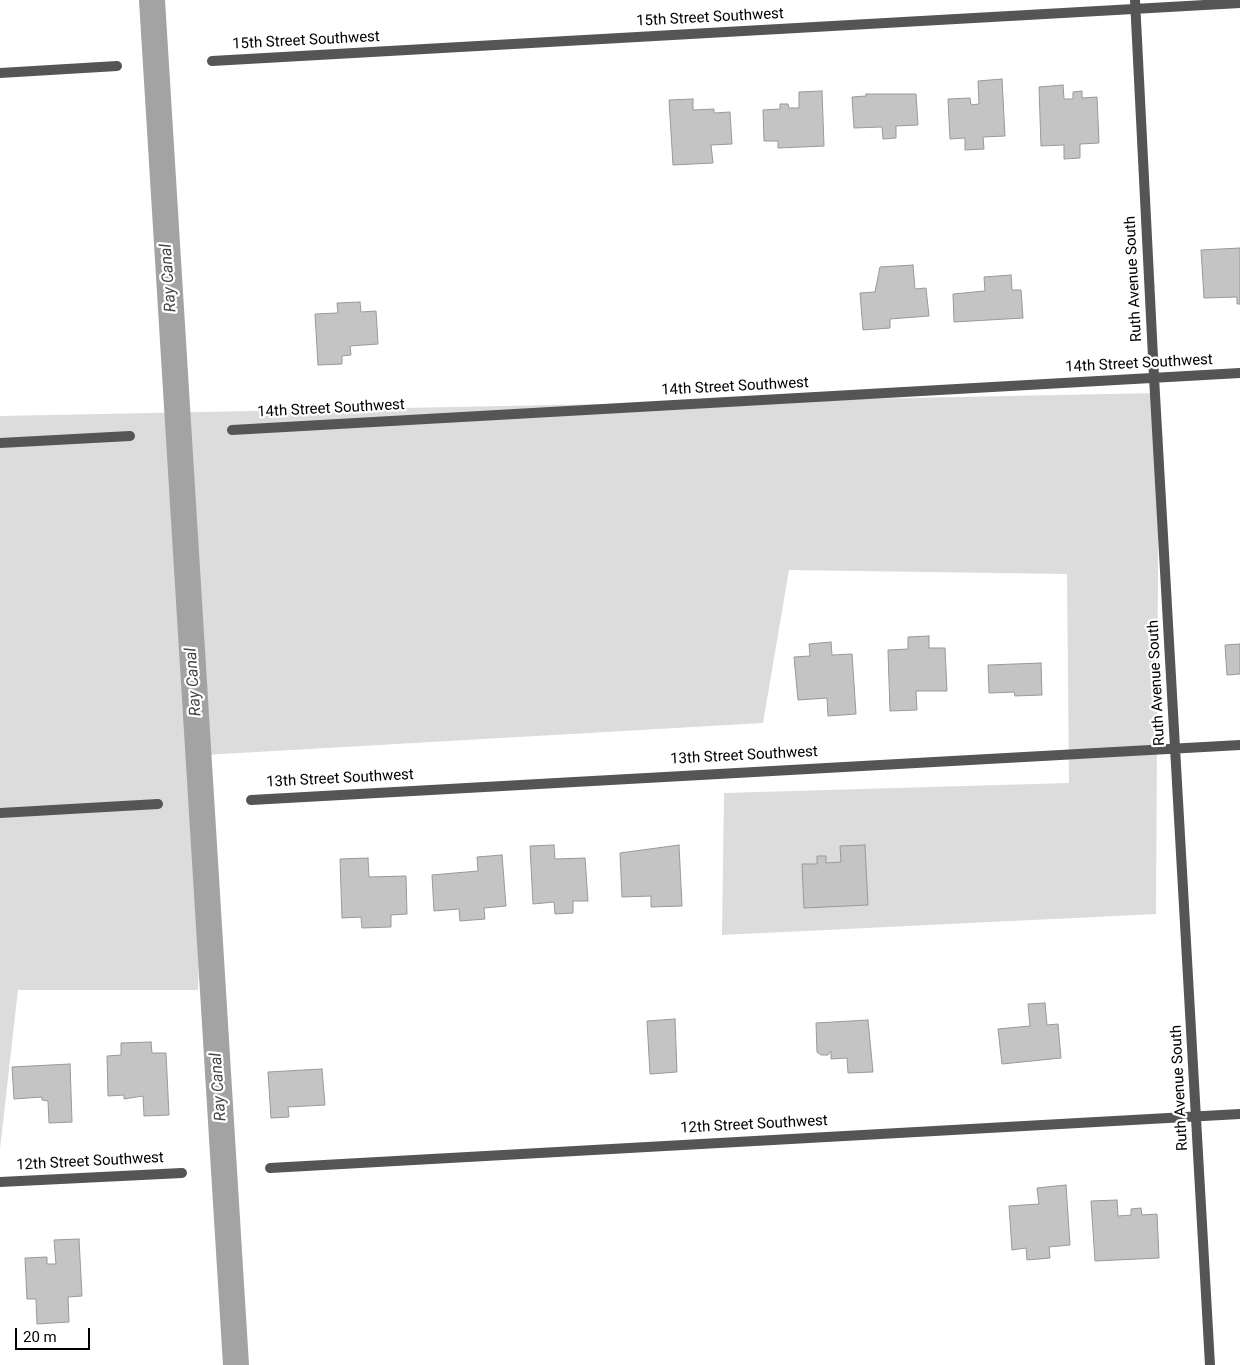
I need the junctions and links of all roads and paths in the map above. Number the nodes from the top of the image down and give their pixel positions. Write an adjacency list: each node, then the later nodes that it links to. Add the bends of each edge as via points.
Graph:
1 (1240, 3): 2 (street, 15th Street Southwest)
2 (1135, 4): 3 (street, 15th Street Southwest); 7 (street, Ruth Avenue South)
3 (212, 61)
4 (117, 66): 5 (street)
5 (0, 73)
6 (1240, 373): 7 (street, 14th Street Southwest)
7 (1154, 377): 8 (street, 14th Street Southwest); 12 (street, Ruth Avenue South)
8 (232, 430)
9 (130, 436): 10 (street)
10 (0, 443)
11 (1240, 745): 12 (street, 13th Street Southwest)
12 (1176, 748): 13 (street, 13th Street Southwest); 17 (street, Ruth Avenue South)
13 (250, 800)
14 (158, 804): 15 (street)
15 (0, 813)
16 (1240, 1114): 17 (street, 12th Street Southwest)
17 (1197, 1117): 18 (street, 12th Street Southwest); 21 (street, Ruth Avenue South)
18 (270, 1168)
19 (182, 1173): 20 (street, 12th Street Southwest)
20 (0, 1182)
21 (1210, 1365)

